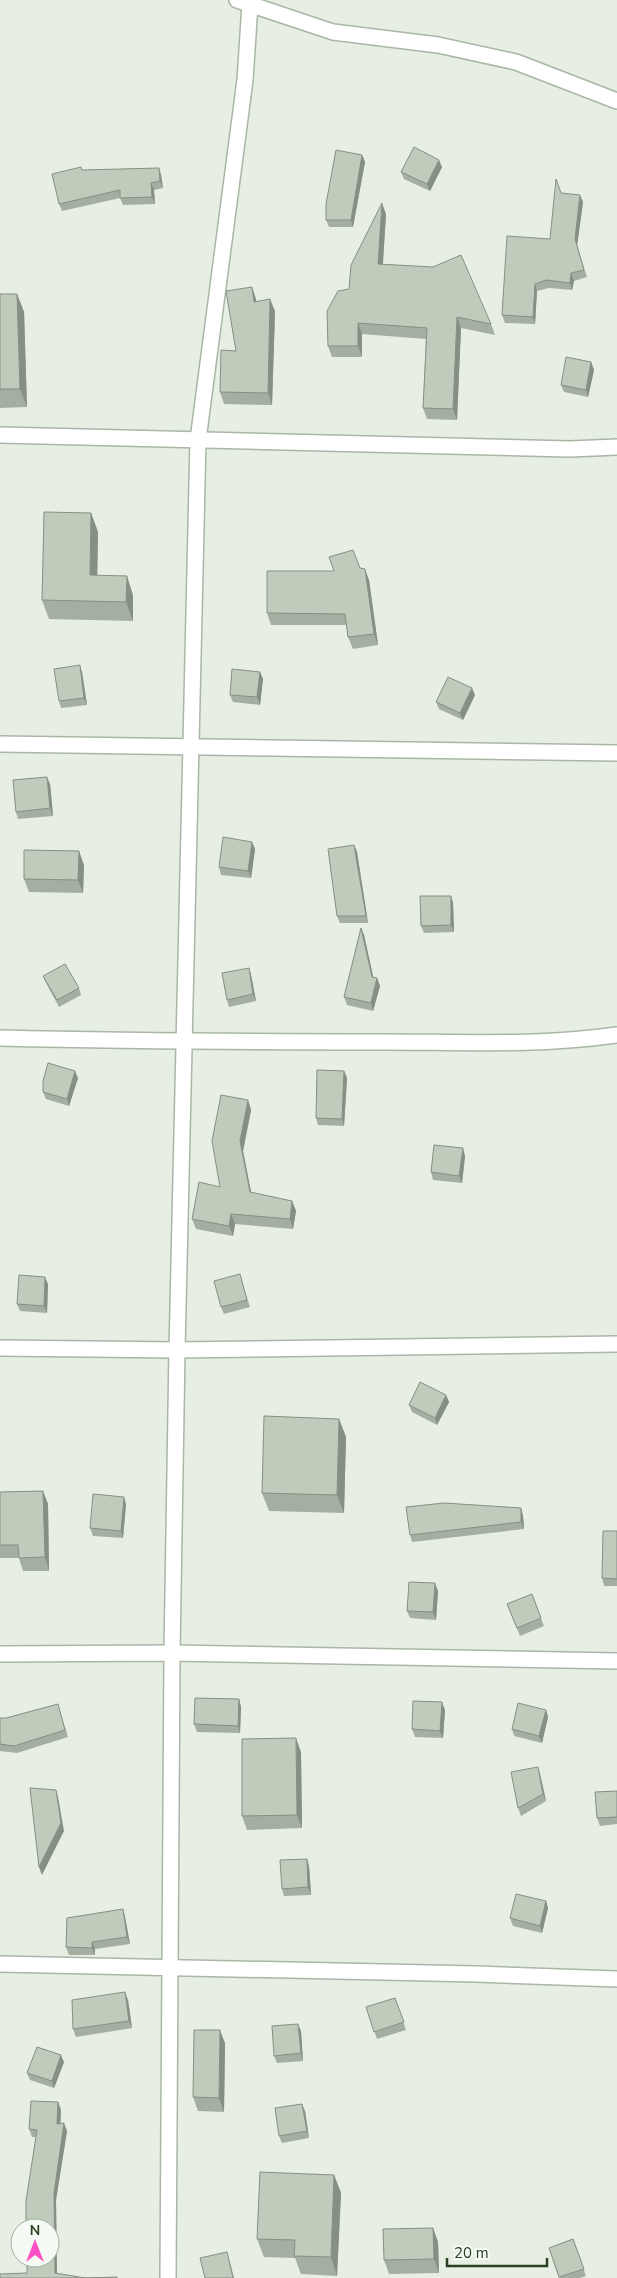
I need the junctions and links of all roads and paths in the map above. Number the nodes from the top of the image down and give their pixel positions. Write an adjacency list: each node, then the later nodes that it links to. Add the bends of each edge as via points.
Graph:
1 (243, 2): 2 (street, via 333,32 438,45 516,62); 4 (street, via 245,80)
2 (617, 101)
3 (0, 435): 4 (street)
4 (198, 440): 5 (street); 7 (street)
5 (617, 447)
6 (0, 744): 7 (street)
7 (189, 747): 8 (street); 11 (street)
8 (617, 753)
9 (617, 1035): 11 (street, via 574,1041)
10 (0, 1038): 11 (street)
11 (182, 1042): 14 (street)
12 (617, 1344): 14 (street)
13 (0, 1348): 14 (street)
14 (177, 1350): 15 (street)
15 (172, 1653): 16 (street); 17 (street); 19 (street)
16 (0, 1654)
17 (617, 1661)
18 (0, 1964): 19 (street)
19 (170, 1968): 20 (street); 21 (street)
20 (617, 1979)
21 (168, 2278)

